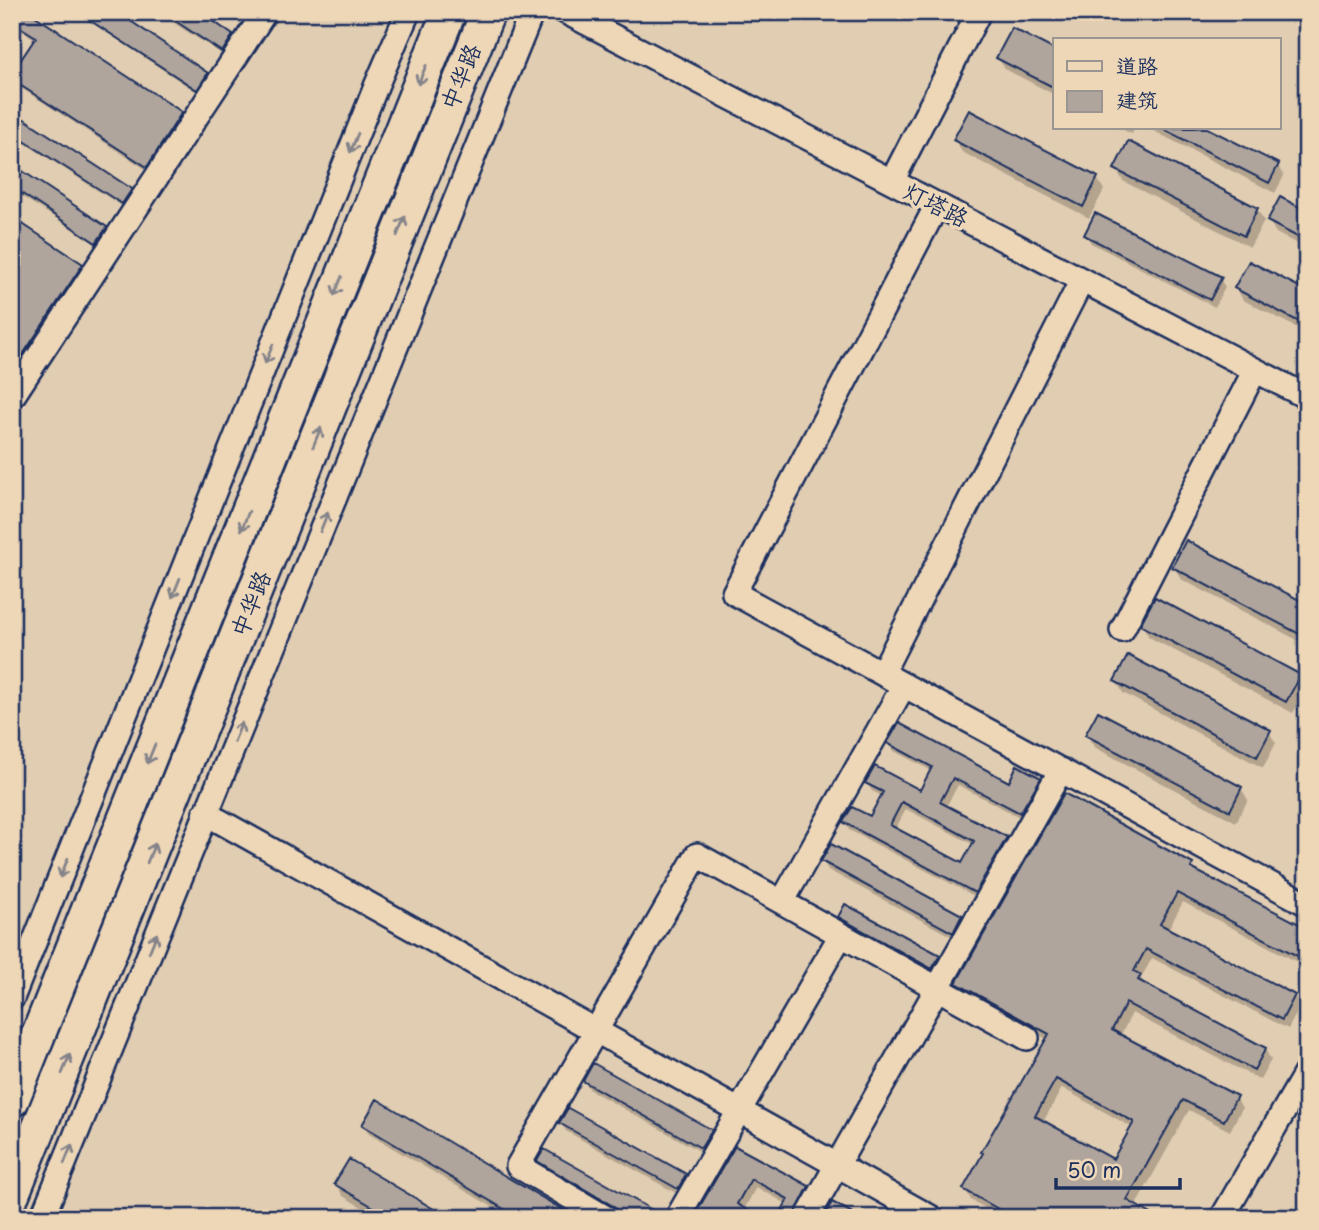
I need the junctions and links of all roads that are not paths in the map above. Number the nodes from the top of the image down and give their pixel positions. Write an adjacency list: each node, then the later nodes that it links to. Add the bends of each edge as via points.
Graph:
1 (265, 12): 12 (street)
2 (408, 12): 23 (street, one-way to 23)
3 (449, 12): 27 (highway, 中华路, one-way to 27)
4 (488, 12): 30 (highway, 中华路, one-way to 4)
5 (533, 12): 18 (street, one-way to 5)
6 (566, 12): 8 (street, 灯塔路)
7 (979, 12): 8 (street)
8 (892, 181): 9 (street, 灯塔路)
9 (936, 205): 10 (street, 灯塔路); 15 (street, via 734,593)
10 (1082, 280): 11 (street, 灯塔路); 15 (street)
11 (1255, 370): 13 (street, 灯塔路); 14 (street)
12 (12, 397)
13 (1307, 397)
14 (1122, 630)
15 (883, 673): 16 (street)
16 (904, 685): 17 (street); 19 (street)
17 (1061, 770): 20 (street); 22 (street)
18 (205, 813): 24 (street); 31 (street, one-way to 18)
19 (782, 902): 21 (street); 24 (street, via 697,855)
20 (1307, 904)
21 (841, 935): 22 (street); 28 (street)
22 (937, 989): 25 (street); 29 (street)
23 (12, 998)
24 (596, 1031): 28 (street); 32 (street, via 518,1166)
25 (1027, 1038)
26 (1307, 1071): 36 (street)
27 (12, 1100)
28 (739, 1111): 29 (street); 33 (street)
29 (836, 1166): 34 (street); 35 (street)
30 (12, 1195)
31 (42, 1218)
32 (606, 1218)
33 (677, 1218)
34 (807, 1218)
35 (932, 1218)
36 (1222, 1218)

